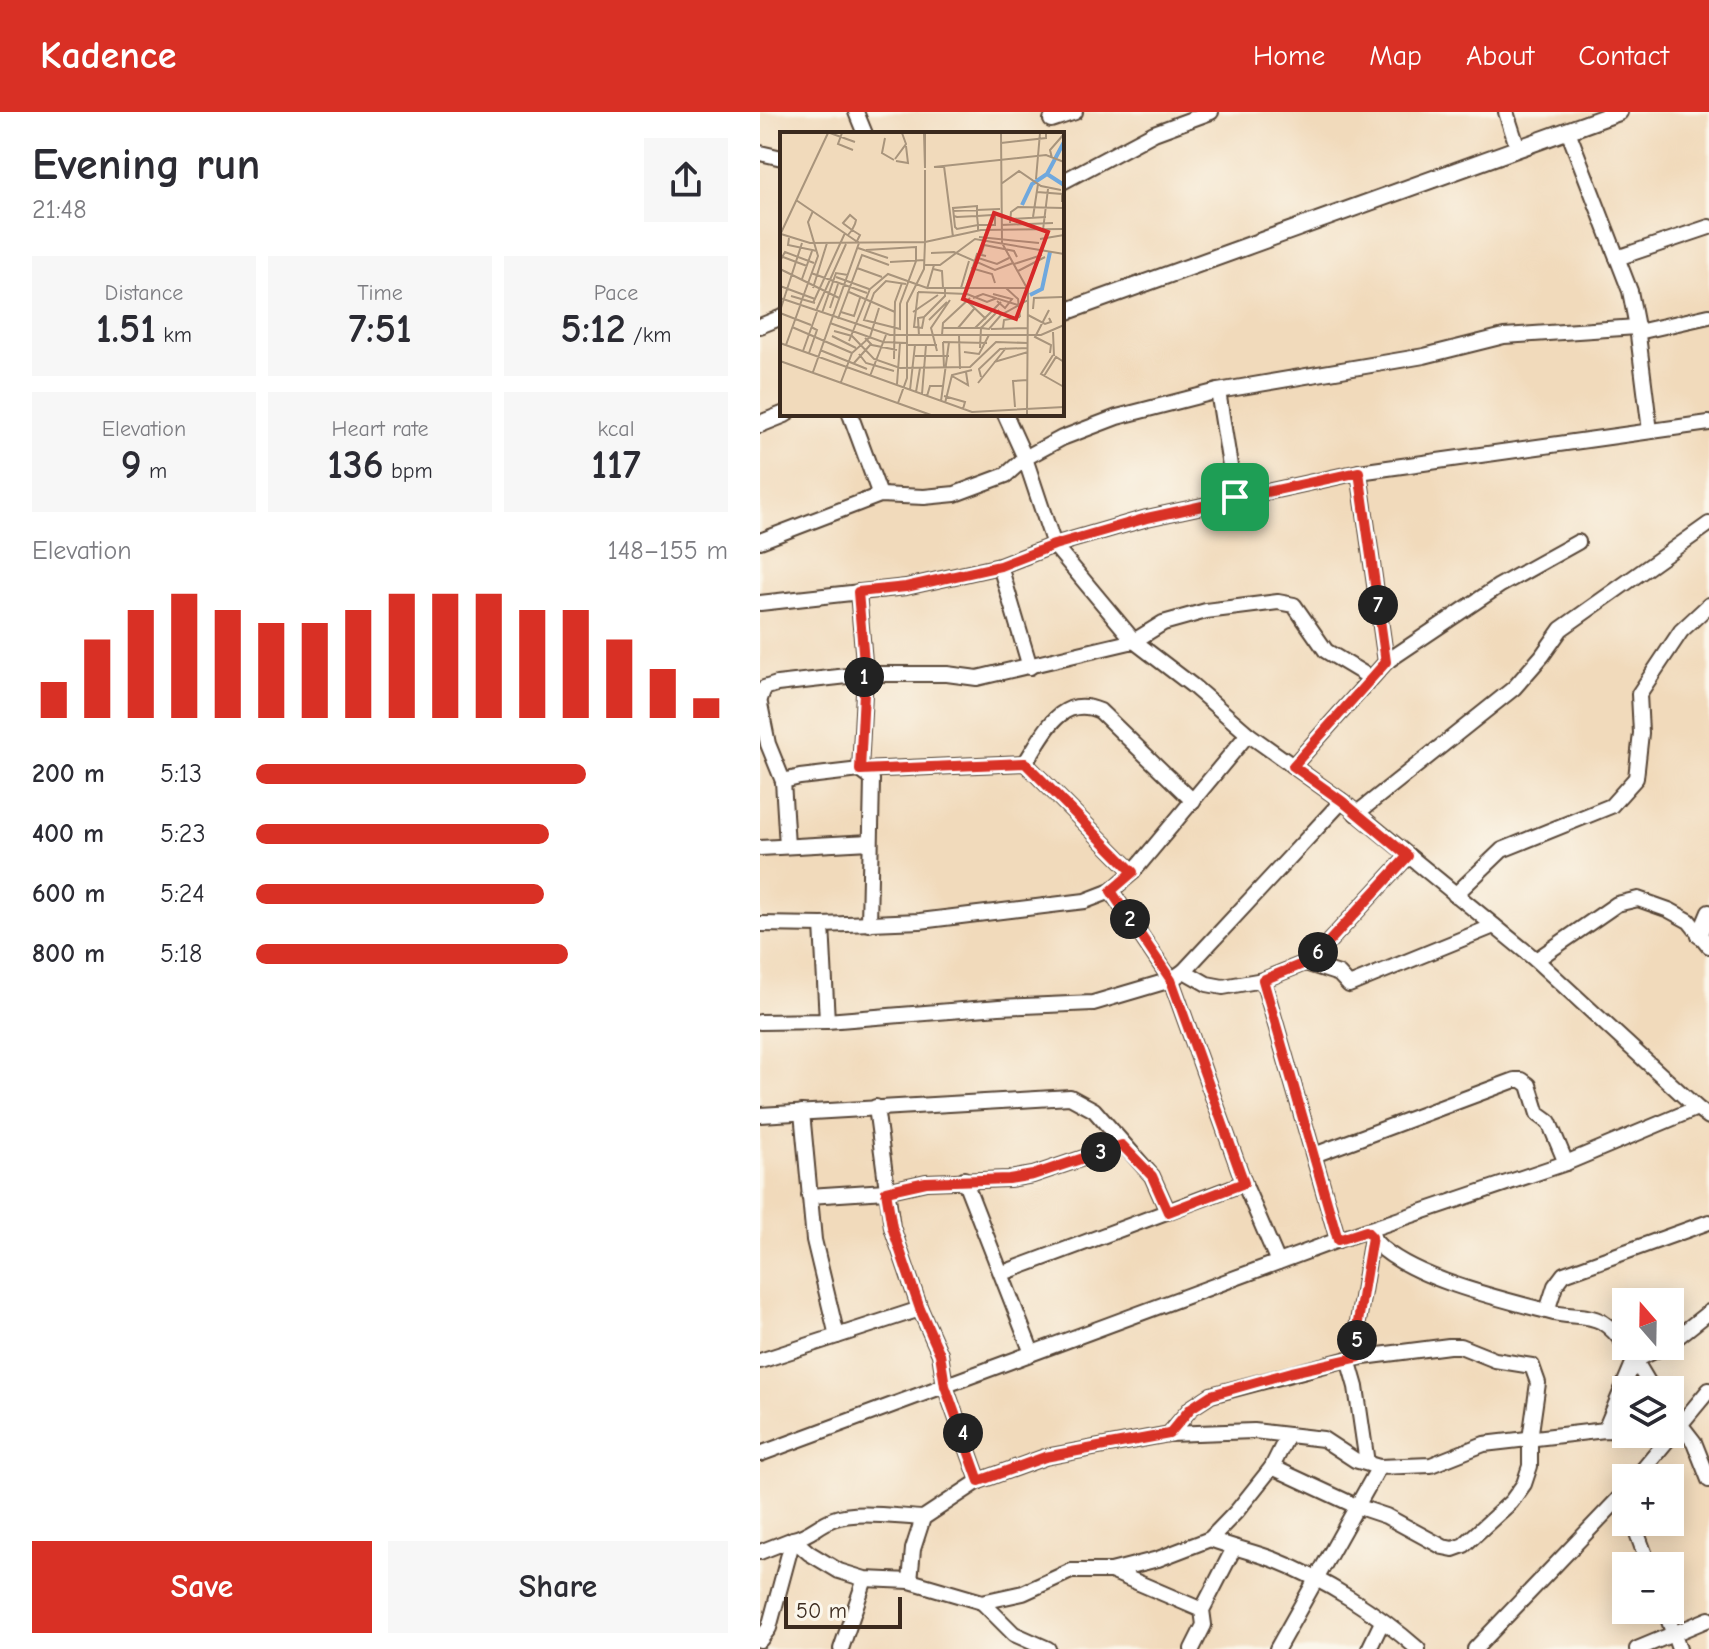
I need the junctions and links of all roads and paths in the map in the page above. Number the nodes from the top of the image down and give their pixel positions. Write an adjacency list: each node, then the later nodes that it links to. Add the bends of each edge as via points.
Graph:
1 (856, 112): 8 (street)
2 (1075, 112): 6 (street)
3 (1211, 112): 12 (street)
4 (1506, 112): 9 (street)
5 (1619, 112): 7 (street)
6 (1052, 122)
7 (1568, 131): 9 (street); 14 (street)
8 (864, 132)
9 (1518, 149): 15 (street)
10 (760, 153): 11 (street)
11 (780, 158)
12 (1064, 177)
13 (1709, 227): 14 (street)
14 (1617, 258): 19 (street)
15 (1064, 312)
16 (1709, 316): 19 (street)
17 (780, 318): 18 (street)
18 (760, 326)
19 (1638, 330): 20 (street, via 1504,336 1424,356); 26 (street)
20 (1218, 391): 27 (street, via 1117,417); 30 (street)
21 (780, 416): 25 (street)
22 (851, 416): 29 (street)
23 (1006, 416): 27 (street)
24 (1709, 423): 26 (street)
25 (760, 424)
26 (1650, 431): 28 (street)
27 (1025, 458): 29 (street, via 1006,475 955,494); 34 (street)
28 (1359, 472): 30 (street); 40 (street)
29 (880, 495): 32 (street)
30 (1235, 497): 34 (street)
31 (1709, 524): 52 (street, via 1561,629 1514,688)
32 (760, 541)
33 (1578, 542): 40 (street, via 1499,586)
34 (1054, 545): 35 (street); 39 (street)
35 (1000, 566): 36 (street); 41 (street)
36 (858, 592): 37 (street); 42 (street)
37 (760, 603)
38 (1709, 605): 59 (street, via 1681,631 1639,694 1636,778 1611,806 1502,850)
39 (1134, 641): 41 (street); 43 (street, via 1163,623 1206,611 1278,602 1294,605 1326,651); 45 (street)
40 (1386, 662): 43 (street)
41 (1030, 667): 42 (street, via 977,678)
42 (865, 674): 44 (street, via 777,684); 48 (street)
43 (1371, 678): 47 (street)
44 (761, 695): 49 (street, via 768,744)
45 (1248, 734): 47 (street); 50 (street)
46 (1025, 763): 48 (street); 50 (street, via 1057,716 1076,705 1089,706); 57 (street)
47 (1293, 766): 51 (street)
48 (860, 770): 49 (street); 53 (street, via 872,779)
49 (783, 781): 54 (street)
50 (1193, 801): 57 (street)
51 (1342, 801): 52 (street); 68 (street)
52 (1356, 814): 56 (street)
53 (870, 842): 54 (street); 62 (street)
54 (787, 846): 55 (street)
55 (760, 848)
56 (1408, 856): 59 (street); 67 (street)
57 (1133, 872): 58 (street)
58 (1111, 891): 62 (street, via 1085,901); 69 (street)
59 (1455, 895): 64 (street)
60 (1709, 912): 65 (street)
61 (760, 924): 63 (street)
62 (869, 924): 63 (street)
63 (822, 925): 71 (street)
64 (1494, 926): 66 (street); 67 (street, via 1349,985 1339,974)
65 (1704, 941): 66 (street, via 1689,921 1629,899)
66 (1536, 960): 75 (street)
67 (1305, 963): 70 (street)
68 (1184, 971): 69 (street); 70 (street, via 1223,987)
69 (1171, 980): 71 (street, via 1093,1003); 81 (street)
70 (1263, 980): 78 (street)
71 (827, 1021): 72 (street)
72 (760, 1022)
73 (876, 1107): 74 (street); 77 (street, via 1070,1097 1094,1110); 82 (street)
74 (802, 1112): 76 (street); 83 (street)
75 (1703, 1112): 79 (street)
76 (760, 1115)
77 (1122, 1145): 80 (street, via 1033,1175); 84 (street, via 1152,1176)
78 (1314, 1155): 79 (street, via 1522,1080 1529,1085 1538,1114 1549,1122); 87 (street)
79 (1566, 1163): 86 (street)
80 (964, 1179): 82 (street); 89 (street)
81 (1244, 1183): 84 (street); 88 (street)
82 (886, 1191): 83 (street); 90 (street, via 892,1227)
83 (809, 1196): 94 (street, via 818,1266)
84 (1168, 1212): 89 (street)
85 (1709, 1222): 91 (street, via 1564,1274)
86 (1369, 1234): 87 (street); 91 (street, via 1405,1263); 96 (street)
87 (1338, 1240): 88 (street)
88 (1278, 1262): 95 (street)
89 (1003, 1273): 95 (street)
90 (920, 1309): 94 (street); 100 (street, via 940,1354)
91 (1547, 1311): 98 (street, via 1604,1323)
92 (1709, 1312): 93 (street)
93 (1684, 1332)
94 (837, 1336): 97 (street)
95 (1032, 1353): 100 (street)
96 (1353, 1358): 105 (street, via 1211,1395 1191,1408); 109 (street, via 1460,1346 1495,1360 1532,1366 1538,1383); 114 (street)
97 (760, 1361)
98 (1634, 1361): 99 (street); 103 (street)
99 (1644, 1376)
100 (945, 1386): 112 (street); 117 (street)
101 (1709, 1390): 102 (street)
102 (1684, 1419)
103 (1605, 1430): 104 (street); 109 (street)
104 (1612, 1430)
105 (1169, 1434): 106 (street); 117 (street, via 1045,1457)
106 (1288, 1435): 114 (street, via 1323,1439); 115 (street)
107 (1684, 1436): 110 (street)
108 (1709, 1436): 110 (street)
109 (1530, 1439): 114 (street, via 1484,1444 1431,1465); 118 (street, via 1524,1484 1464,1545 1443,1547)
110 (1694, 1442): 116 (street)
111 (1660, 1448): 113 (street)
112 (760, 1454)
113 (1647, 1464)
114 (1373, 1465): 118 (street, via 1367,1492)
115 (1272, 1467): 118 (street); 122 (street)
116 (1709, 1480)
117 (979, 1481): 120 (street)
118 (1356, 1506): 127 (street)
119 (1612, 1511): 142 (street)
120 (923, 1518): 121 (street, via 835,1518); 128 (street)
121 (793, 1539): 124 (street); 126 (street, via 839,1571); 135 (street, via 769,1628)
122 (1210, 1539): 123 (street); 125 (street)
123 (1234, 1548): 127 (street); 130 (street)
124 (760, 1552)
125 (1111, 1571): 129 (street, via 1071,1571 1023,1593); 130 (street)
126 (865, 1579): 128 (street); 136 (street)
127 (1315, 1579): 132 (street); 139 (street)
128 (910, 1581): 129 (street)
129 (982, 1602): 137 (street, via 1014,1634)
130 (1202, 1610): 138 (street, via 1204,1625)
131 (1709, 1619): 134 (street)
132 (1382, 1622): 140 (street); 141 (street)
133 (1670, 1624): 134 (street)
134 (1674, 1633): 143 (street); 144 (street)
135 (760, 1640)
136 (841, 1649)
137 (1048, 1649)
138 (1192, 1649)
139 (1277, 1649)
140 (1369, 1649)
141 (1418, 1649)
142 (1475, 1649)
143 (1637, 1649)
144 (1679, 1649)

